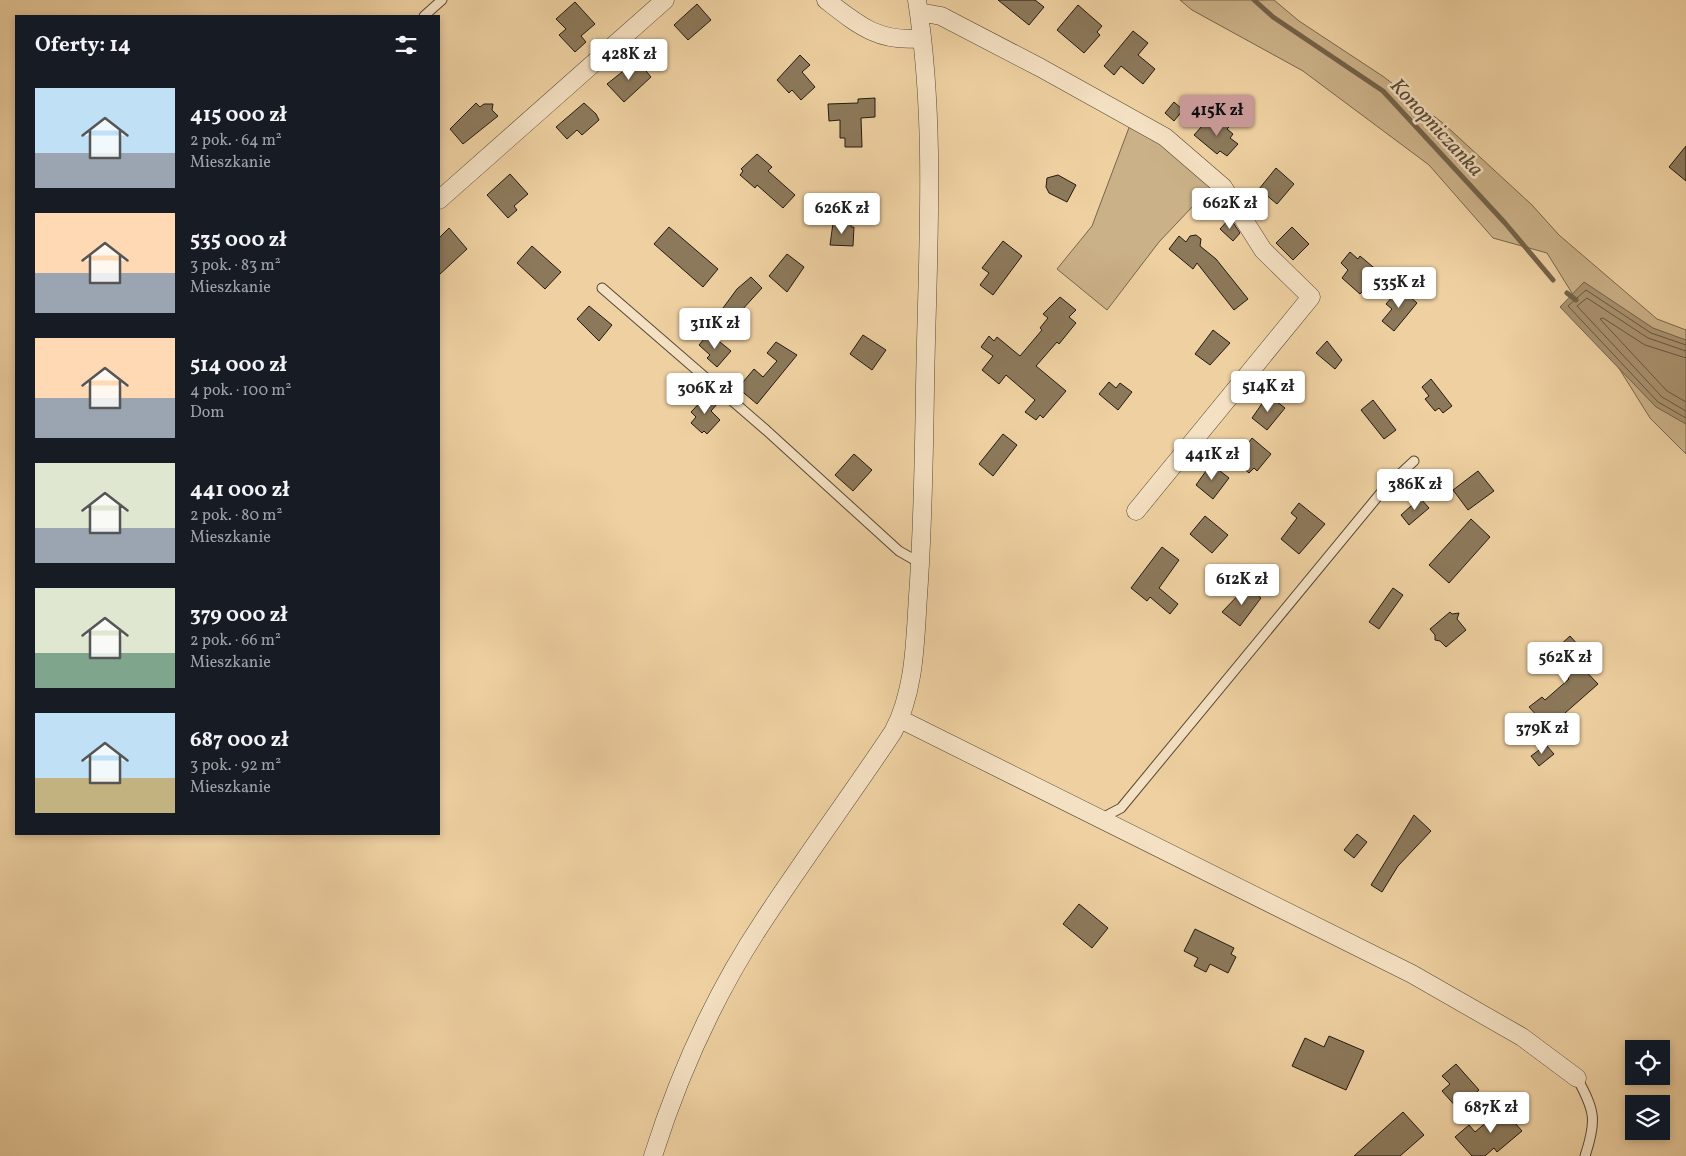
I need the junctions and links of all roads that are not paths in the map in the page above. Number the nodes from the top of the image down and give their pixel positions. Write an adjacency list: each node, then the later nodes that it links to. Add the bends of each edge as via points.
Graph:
1 (442, 0): 5 (lane)
2 (665, 0): 7 (street)
3 (826, 0): 6 (street, via 862,28 892,38)
4 (918, 6): 6 (street); 10 (street, via 1041,68 1165,137 1224,188 1263,250 1311,297)
5 (425, 15)
6 (922, 38): 11 (street, via 930,151)
7 (440, 199)
8 (602, 288): 11 (lane, via 899,551)
9 (1414, 461): 13 (lane, via 1384,489 1121,808)
10 (1136, 511)
11 (921, 564): 12 (street, via 915,648)
12 (900, 719): 13 (street); 15 (street, via 763,921 729,979 683,1074)
13 (1102, 818): 14 (street, via 1412,974 1522,1037)
14 (1578, 1078): 16 (lane, via 1592,1105 1594,1118)
15 (653, 1156)
16 (1586, 1156)

